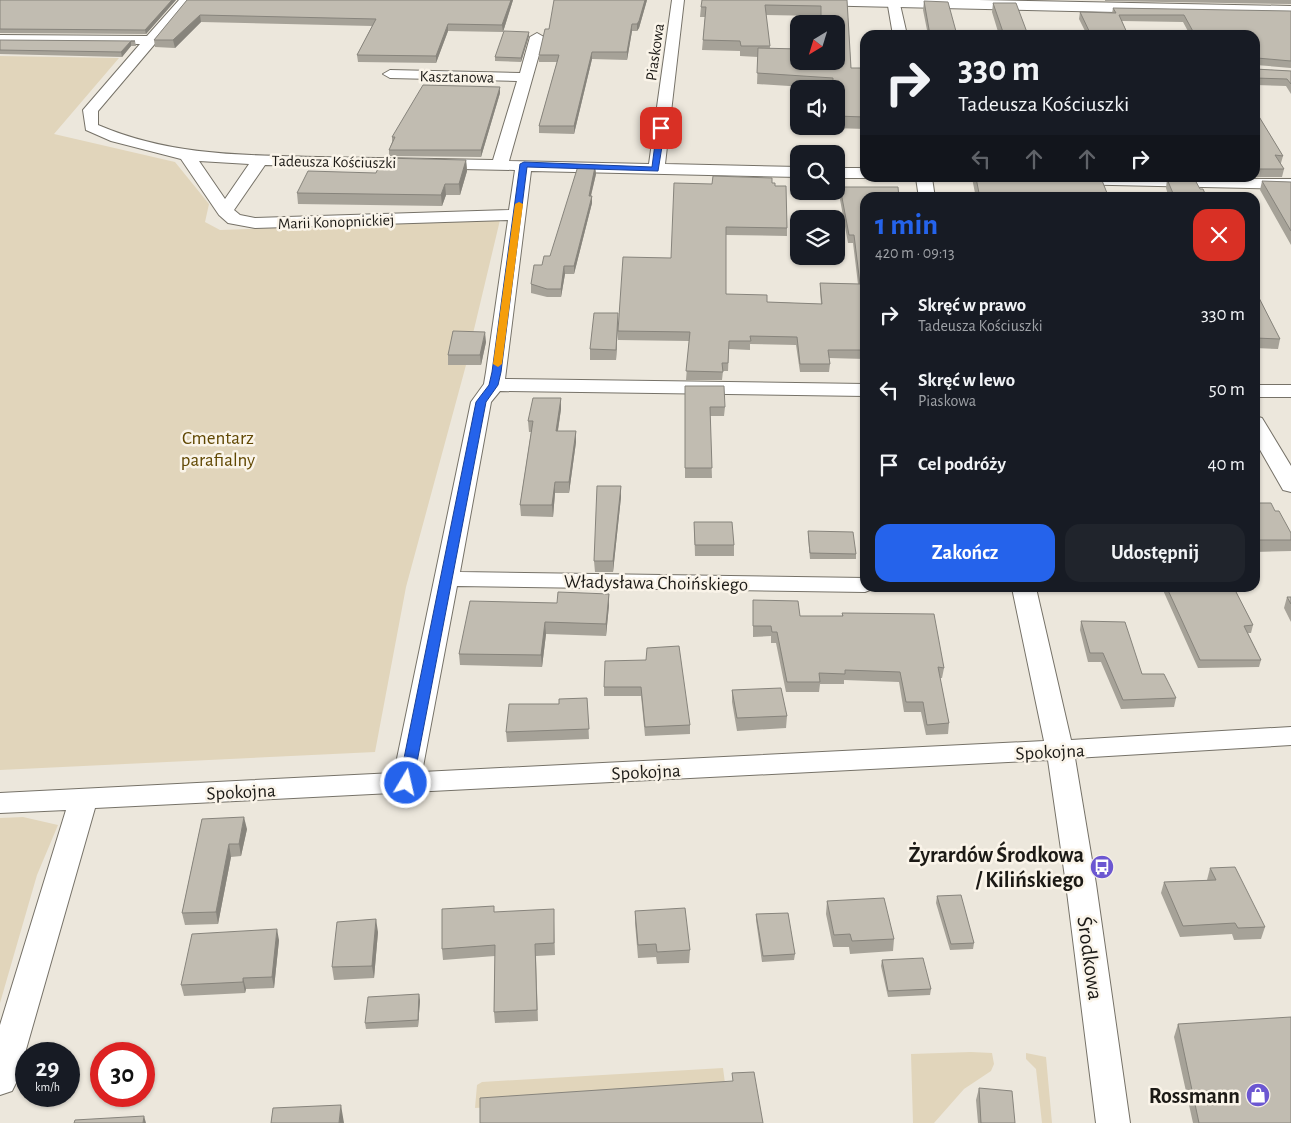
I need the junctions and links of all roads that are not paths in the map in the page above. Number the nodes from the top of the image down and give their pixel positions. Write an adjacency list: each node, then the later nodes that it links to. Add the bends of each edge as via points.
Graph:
1 (186, 0): 10 (street)
2 (678, 0): 17 (street, Piaskowa)
3 (794, 1): 4 (street)
4 (893, 1): 5 (street); 7 (street)
5 (1143, 4): 6 (street)
6 (1291, 11)
7 (899, 30)
8 (537, 37): 12 (street, Kasztanowa)
9 (0, 39): 10 (street)
10 (150, 40): 13 (street, via 90,110 91,128 116,138)
11 (390, 74): 12 (street, Kasztanowa)
12 (525, 77): 15 (street, Kasztanowa)
13 (187, 156): 14 (street); 23 (street, Marii Konopnickiej)
14 (260, 160): 15 (street, Tadeusza Kościuszki); 23 (street)
15 (500, 164): 16 (street, Tadeusza Kościuszki)
16 (524, 164): 17 (street, Tadeusza Kościuszki); 24 (street)
17 (656, 169): 18 (street, Tadeusza Kościuszki)
18 (790, 172)
19 (845, 173): 20 (street)
20 (860, 173)
21 (1201, 182): 22 (street)
22 (1291, 184)
23 (225, 210): 24 (street, Marii Konopnickiej, via 234,219 255,223)
24 (518, 215): 25 (street)
25 (494, 385): 26 (street); 31 (street, via 481,402)
26 (860, 390)
27 (1260, 391): 28 (street)
28 (1291, 391)
29 (1260, 431): 30 (street)
30 (1291, 484)
31 (446, 579): 32 (street, Władysława Choińskiego); 36 (street)
32 (860, 584)
33 (1025, 592): 35 (street, Środkowa)
34 (1291, 736): 35 (street, Spokojna)
35 (1060, 750): 36 (street, Spokojna); 40 (street, Środkowa)
36 (406, 783): 37 (street, Spokojna)
37 (83, 799): 38 (street, Spokojna); 39 (street)
38 (0, 804)
39 (0, 1081)
40 (1113, 1123)

